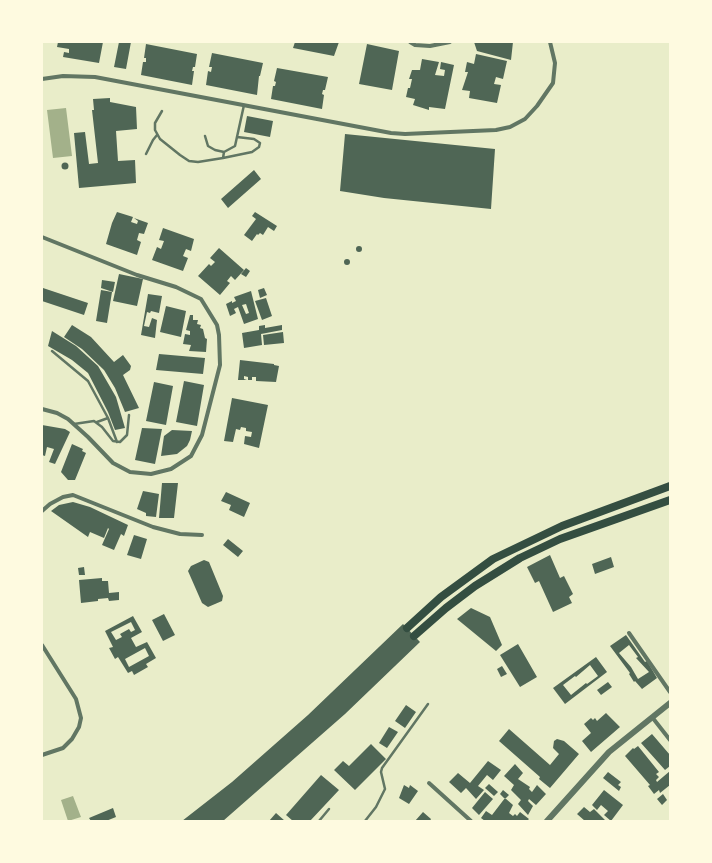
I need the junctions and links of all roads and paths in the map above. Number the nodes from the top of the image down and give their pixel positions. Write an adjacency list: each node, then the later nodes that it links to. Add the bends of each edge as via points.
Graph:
1 (410, 42): 2 (street, via 430,46)
2 (450, 42)
3 (550, 42): 5 (street, via 555,63 553,83 525,119 510,127 496,130 391,133)
4 (42, 79): 5 (street, via 63,76 95,77)
5 (244, 105): 9 (lane)
6 (162, 111): 7 (lane, via 155,123)
7 (157, 135): 11 (lane); 12 (lane, via 189,161)
8 (206, 136): 10 (lane, via 208,146)
9 (237, 137): 10 (lane, via 235,146); 12 (lane, via 259,140 259,147 252,152)
10 (224, 152): 12 (lane)
11 (146, 154)
12 (223, 158)
13 (42, 237): 19 (street, via 138,275 176,287 200,299 212,315 219,335 220,365 202,435 190,456 171,469 151,474 130,472 113,463)
14 (52, 351): 17 (lane, via 88,381)
15 (42, 409): 19 (street, via 57,413)
16 (129, 415): 20 (lane, via 127,435)
17 (108, 418): 18 (lane); 20 (lane)
18 (96, 422): 19 (lane); 20 (lane, via 113,441)
19 (73, 424)
20 (117, 442)
21 (670, 486): 25 (highway, via 562,526 492,559 441,597)
22 (670, 500): 27 (highway, via 567,536 520,558 475,586)
23 (42, 511): 24 (street, via 63,497 81,496 153,527 180,534)
24 (202, 535)
25 (407, 628)
26 (629, 633): 29 (street)
27 (414, 636)
28 (42, 645): 34 (street, via 76,699 81,718 72,739 63,748)
29 (670, 692)
30 (670, 702): 32 (street)
31 (428, 704): 38 (lane, via 382,768 385,789)
32 (652, 717): 33 (street); 40 (street, via 609,752)
33 (670, 740)
34 (42, 755)
35 (429, 783): 39 (street)
36 (329, 809): 37 (lane)
37 (319, 821)
38 (365, 821)
39 (471, 821)
40 (547, 821)

